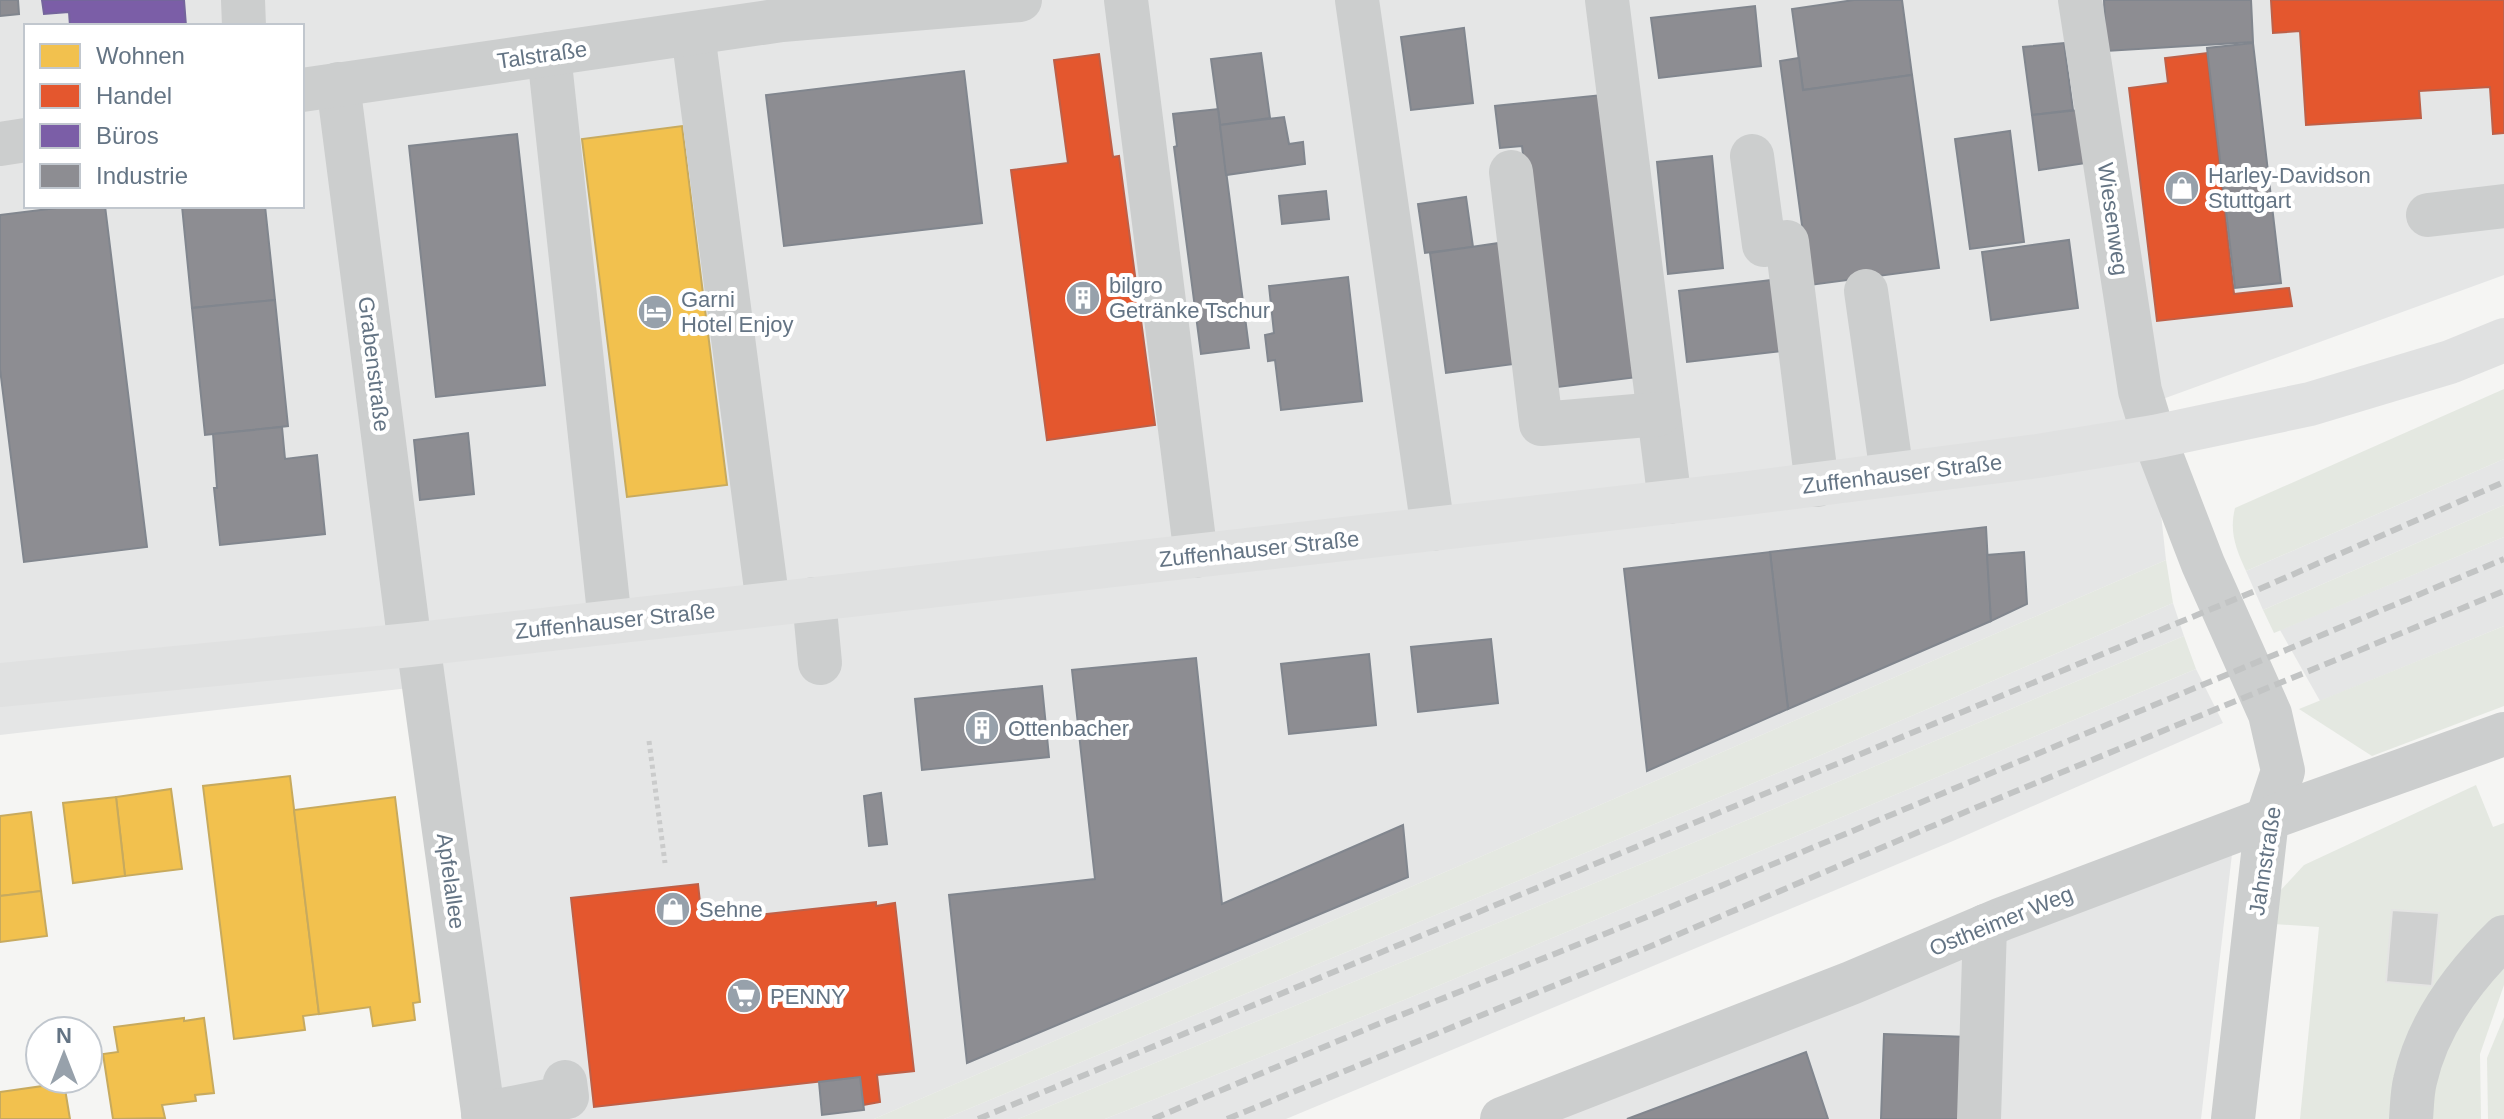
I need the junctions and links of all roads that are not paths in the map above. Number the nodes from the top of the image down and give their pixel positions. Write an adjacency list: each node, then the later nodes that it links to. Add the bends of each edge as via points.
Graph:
1 (243, 0): 8 (street)
2 (1020, 0): 7 (street, Talstraße)
3 (1126, 0): 26 (street)
4 (1357, 0): 25 (street)
5 (1607, 0): 20 (street)
6 (2080, 0): 21 (street, Wiesenweg, via 2134,358)
7 (781, 10): 9 (street, Talstraße)
8 (244, 24)
9 (693, 34): 10 (street, Talstraße); 28 (street)
10 (549, 54): 11 (street, Talstraße); 29 (street)
11 (320, 87): 30 (street, Grabenstraße)
12 (24, 140): 13 (street)
13 (0, 144)
14 (1752, 156): 23 (street, via 1764,245 1787,242)
15 (1511, 172): 20 (street, via 1541,424)
16 (2504, 206): 17 (street)
17 (2428, 215)
18 (1866, 291): 22 (street)
19 (2504, 340): 21 (main road, Zuffenhauser Straße, via 2310,404)
20 (1659, 414): 24 (street)
21 (2154, 437): 22 (main road, Zuffenhauser Straße); 34 (street, Jahnstraße, via 2270,714 2283,771)
22 (1892, 474): 23 (main road, Zuffenhauser Straße)
23 (1817, 485): 24 (main road, Zuffenhauser Straße)
24 (1670, 502): 25 (main road, Zuffenhauser Straße)
25 (1433, 529): 26 (main road, Zuffenhauser Straße)
26 (1196, 556): 27 (main road, Zuffenhauser Straße)
27 (814, 599): 28 (main road, Zuffenhauser Straße); 31 (street)
28 (768, 604): 29 (main road, Zuffenhauser Straße)
29 (610, 622): 30 (main road, Zuffenhauser Straße)
30 (414, 644): 32 (main road, Zuffenhauser Straße); 38 (street, Apfelallee, via 452,764)
31 (820, 663)
32 (0, 685)
33 (2504, 734): 34 (street, Ostheimer Weg)
34 (2267, 819): 35 (street, Ostheimer Weg); 41 (street, Jahnstraße)
35 (1985, 926): 39 (street, Ostheimer Weg); 40 (street)
36 (2504, 937): 42 (street, via 2436,1022 2415,1081)
37 (565, 1082): 38 (street, via 567,1097)
38 (483, 1116)
39 (1502, 1119)
40 (1979, 1119)
41 (2233, 1119)
42 (2411, 1119)

